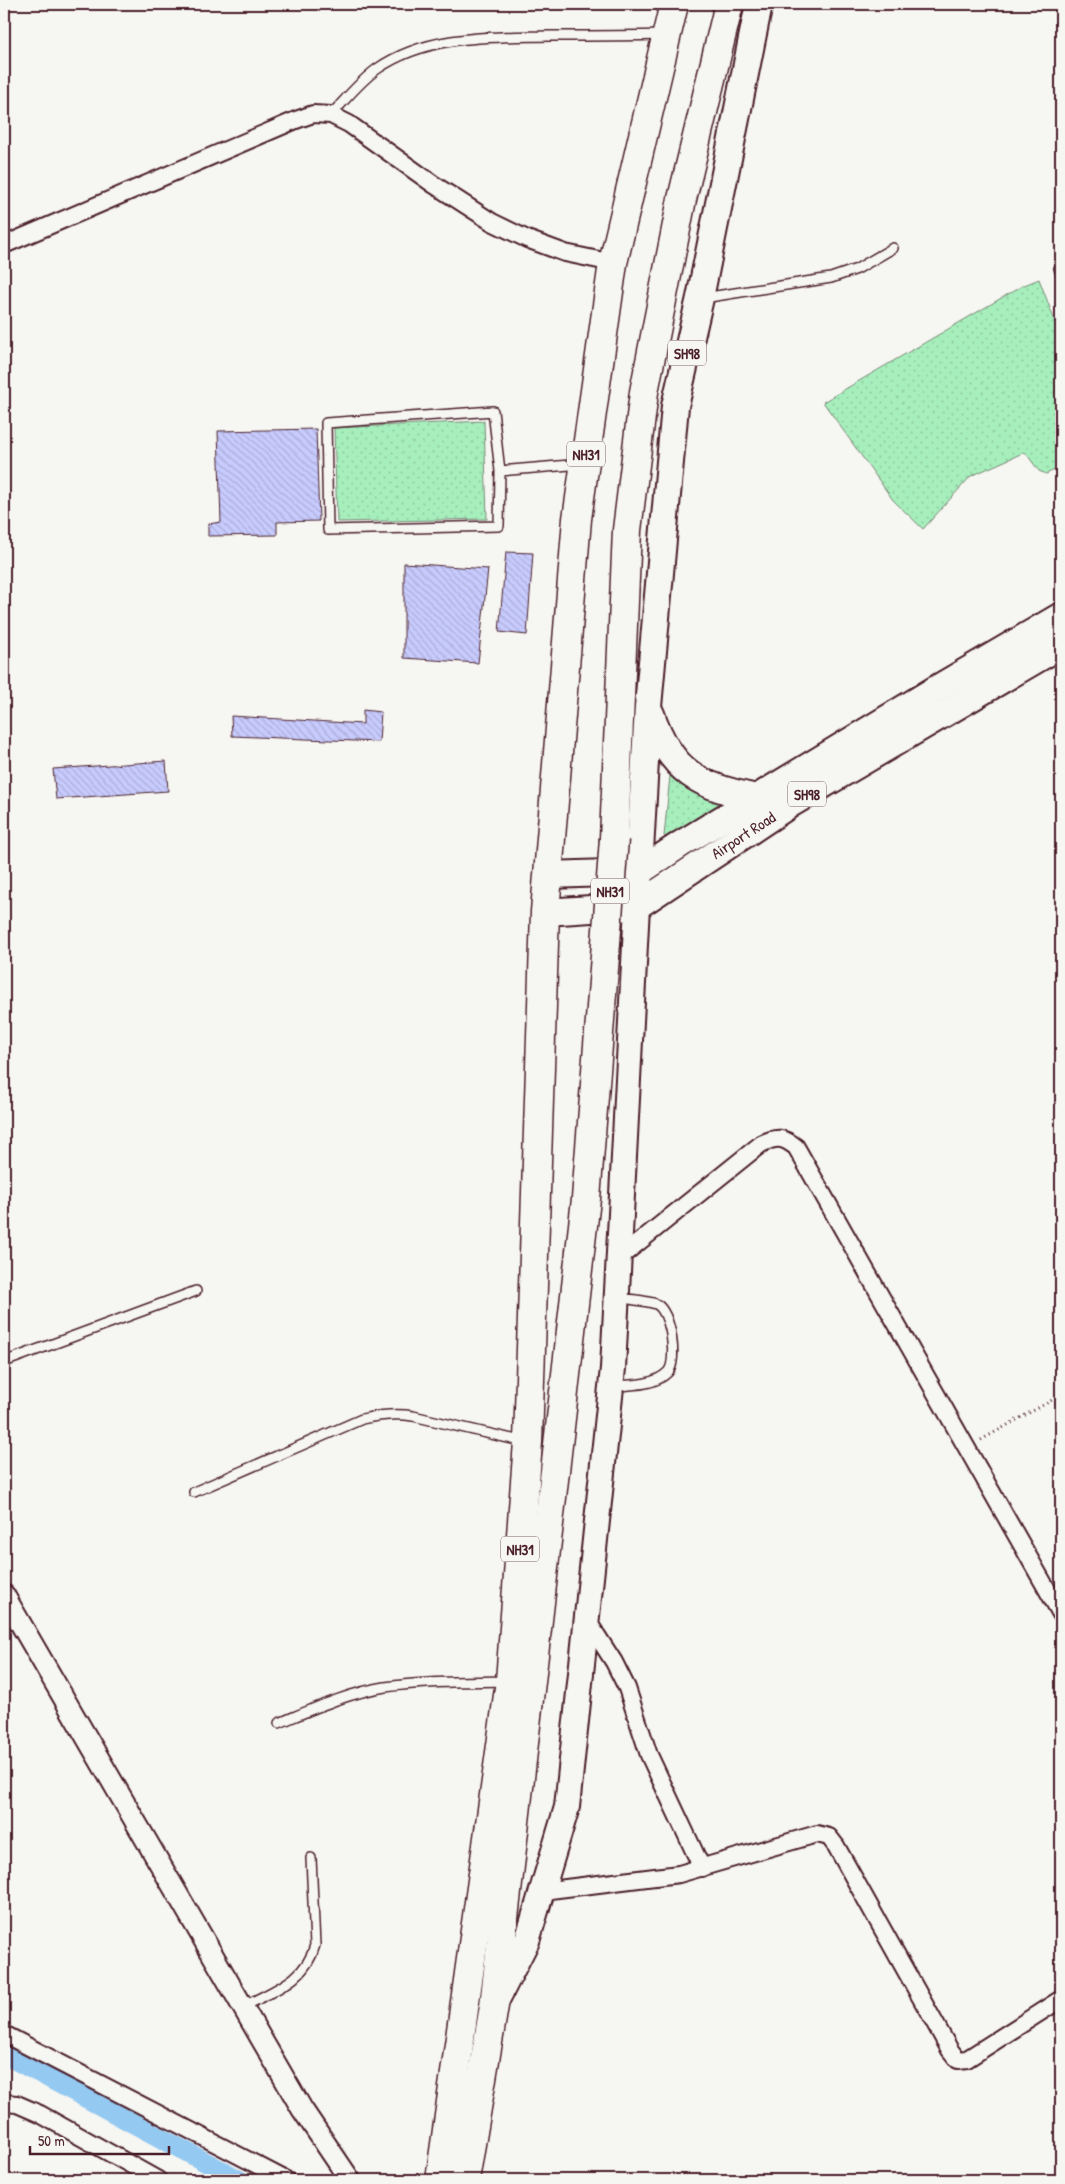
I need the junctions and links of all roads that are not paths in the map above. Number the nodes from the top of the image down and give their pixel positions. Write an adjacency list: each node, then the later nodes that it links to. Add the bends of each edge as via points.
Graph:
1 (674, 4): 4 (highway, NH31)
2 (729, 4): 36 (highway, NH31, bridge, via 682,199 644,392 627,530 614,839 585,1208)
3 (759, 4): 9 (main road, SH98)
4 (666, 35): 5 (lane, via 493,37 440,43 378,68); 8 (highway, NH31)
5 (331, 115): 6 (street, via 313,114 296,120); 8 (street, via 492,222 564,253)
6 (4, 245)
7 (893, 248): 9 (lane, via 857,269 831,278)
8 (613, 263): 10 (highway, NH31)
9 (700, 298): 14 (main road, SH98, via 675,406)
10 (585, 464): 11 (lane); 17 (highway, NH31, via 577,519)
11 (500, 471): 11 (lane, via 499,526 328,530 326,423 492,411)
12 (1061, 616): 15 (main road, SH98)
13 (1061, 645): 18 (main road, Airport Road / SH98, via 792,803)
14 (648, 706): 15 (main road, via 659,737 669,755 683,769 701,781); 16 (main road, SH98)
15 (757, 798): 16 (main road, SH98)
16 (639, 872): 17 (main road); 18 (main road, SH98)
17 (548, 875): 19 (highway, NH31)
18 (637, 906): 19 (main road, Airport Road / SH98); 20 (main road)
19 (545, 912): 25 (highway, NH31)
20 (619, 1258): 22 (main road); 28 (street, via 761,1144 773,1138 784,1138 796,1147)
21 (196, 1291): 23 (lane)
22 (617, 1297): 24 (main road); 24 (lane, via 656,1304 663,1310 669,1324 672,1358 669,1372 661,1378 646,1383)
23 (4, 1362)
24 (612, 1386): 29 (main road)
25 (528, 1442): 26 (lane, via 413,1416 382,1415 362,1419); 30 (highway, NH31)
26 (194, 1492)
27 (5, 1600): 37 (street)
28 (1061, 1614)
29 (587, 1620): 33 (street, via 627,1688 649,1755); 34 (main road, via 567,1807)
30 (510, 1681): 31 (lane, via 383,1687 340,1698); 43 (highway, NH31)
31 (279, 1723)
32 (311, 1858): 37 (lane, via 315,1945 312,1958 296,1978)
33 (702, 1868): 34 (street, via 679,1874); 35 (street, via 806,1836 828,1837 958,2060 967,2059)
34 (542, 1891): 36 (main road, via 527,1941)
35 (1061, 1999)
36 (494, 2006): 44 (highway, NH31)
37 (243, 2007): 42 (street, via 302,2110)
38 (4, 2034): 41 (street)
39 (4, 2103): 40 (street, via 18,2104 40,2114)
40 (158, 2180)
41 (286, 2180)
42 (350, 2180)
43 (440, 2180)
44 (465, 2180)

